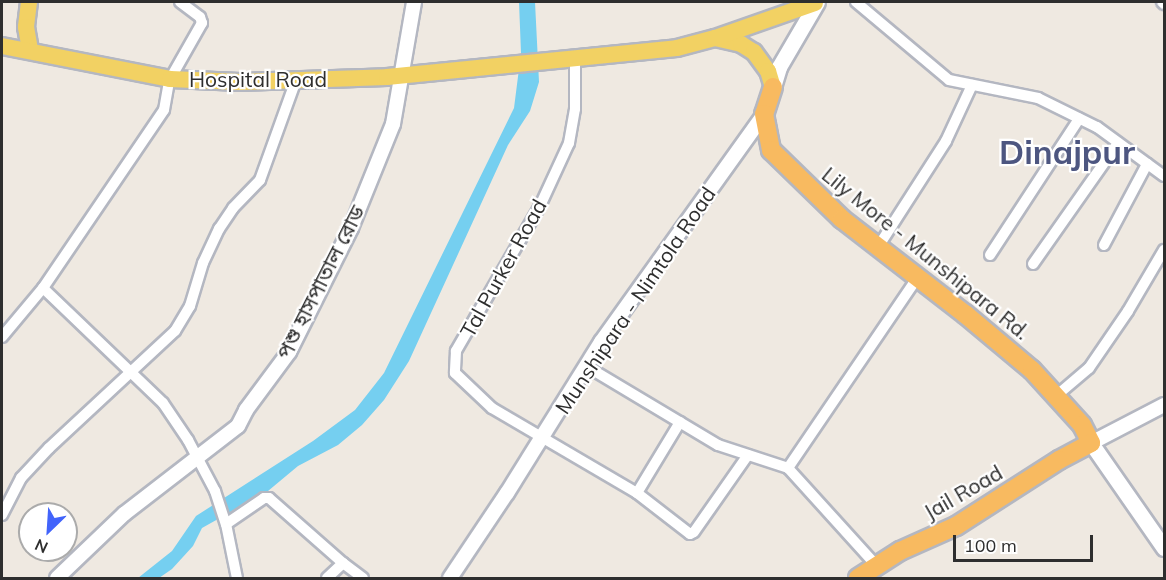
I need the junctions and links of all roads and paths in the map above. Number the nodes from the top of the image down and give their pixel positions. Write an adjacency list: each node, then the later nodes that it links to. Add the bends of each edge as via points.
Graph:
1 (28, 2): 8 (main road, via 26,27)
2 (180, 2): 11 (street, via 202,23)
3 (414, 2): 10 (street, পশু হাসপাতাল রোড)
4 (816, 2): 6 (main road, Hospital Road); 14 (main road, via 779,68)
5 (856, 2): 13 (street, via 949,80)
6 (714, 38): 9 (main road, Hospital Road, via 677,48); 14 (main road, via 741,44 754,52 768,71)
7 (2, 45): 8 (main road, Hospital Road)
8 (30, 50): 11 (main road, Hospital Road)
9 (575, 59): 10 (main road, Hospital Road); 33 (street, Tal Purker Road, via 575,109 569,143 540,206 456,351 455,373 492,408)
10 (401, 76): 12 (main road, Hospital Road); 36 (street, পশু হাসপাতাল রোড, via 393,124 351,228 289,352 238,426)
11 (170, 79): 12 (main road, Hospital Road); 26 (street, via 164,110)
12 (296, 80): 29 (street, via 260,180 219,229 190,306 175,331)
13 (972, 85): 16 (street, via 1038,98); 21 (street, via 946,141)
14 (773, 87): 15 (highway, Lily More - Munshipara Rd.)
15 (764, 114): 21 (highway, Lily More - Munshipara Rd., via 771,150 842,219); 28 (street, Munshipara - Nimtola Road)
16 (1079, 119): 17 (street); 23 (street)
17 (1118, 143): 18 (street); 24 (street)
18 (1147, 164): 19 (street); 20 (street)
19 (1164, 176)
20 (1104, 245)
21 (878, 247): 25 (highway, Lily More - Munshipara Rd.)
22 (1164, 250): 30 (street, via 1089,368)
23 (990, 255)
24 (1033, 264)
25 (918, 277): 30 (highway, Lily More - Munshipara Rd., via 1032,370); 37 (street)
26 (43, 288): 27 (street); 29 (street)
27 (2, 337)
28 (586, 366): 32 (street); 33 (street, Munshipara - Nimtola Road)
29 (133, 373): 36 (street, via 163,403); 39 (street, via 92,407 21,478)
30 (1056, 396): 34 (highway, Lily More - Munshipara Rd., via 1082,425)
31 (1164, 405): 34 (street)
32 (680, 422): 35 (street, via 718,445); 38 (street)
33 (542, 437): 38 (street, Tal Purker Road); 48 (street, Munshipara - Nimtola Road)
34 (1091, 443): 41 (main road); 43 (highway, Jail Road, via 956,526)
35 (748, 455): 37 (street); 38 (street, Tal Purker Road, via 693,534)
36 (196, 456): 40 (street); 44 (street, পশু হাসপাতাল রোড, via 124,514)
37 (788, 468): 43 (street)
38 (637, 493)
39 (2, 515)
40 (225, 521): 42 (street, via 269,498); 45 (street)
41 (1164, 548)
42 (343, 563): 46 (street); 47 (street)
43 (876, 565): 49 (highway, Jail Road)
44 (57, 579)
45 (237, 579)
46 (327, 579)
47 (363, 579)
48 (450, 579)
49 (858, 579)

